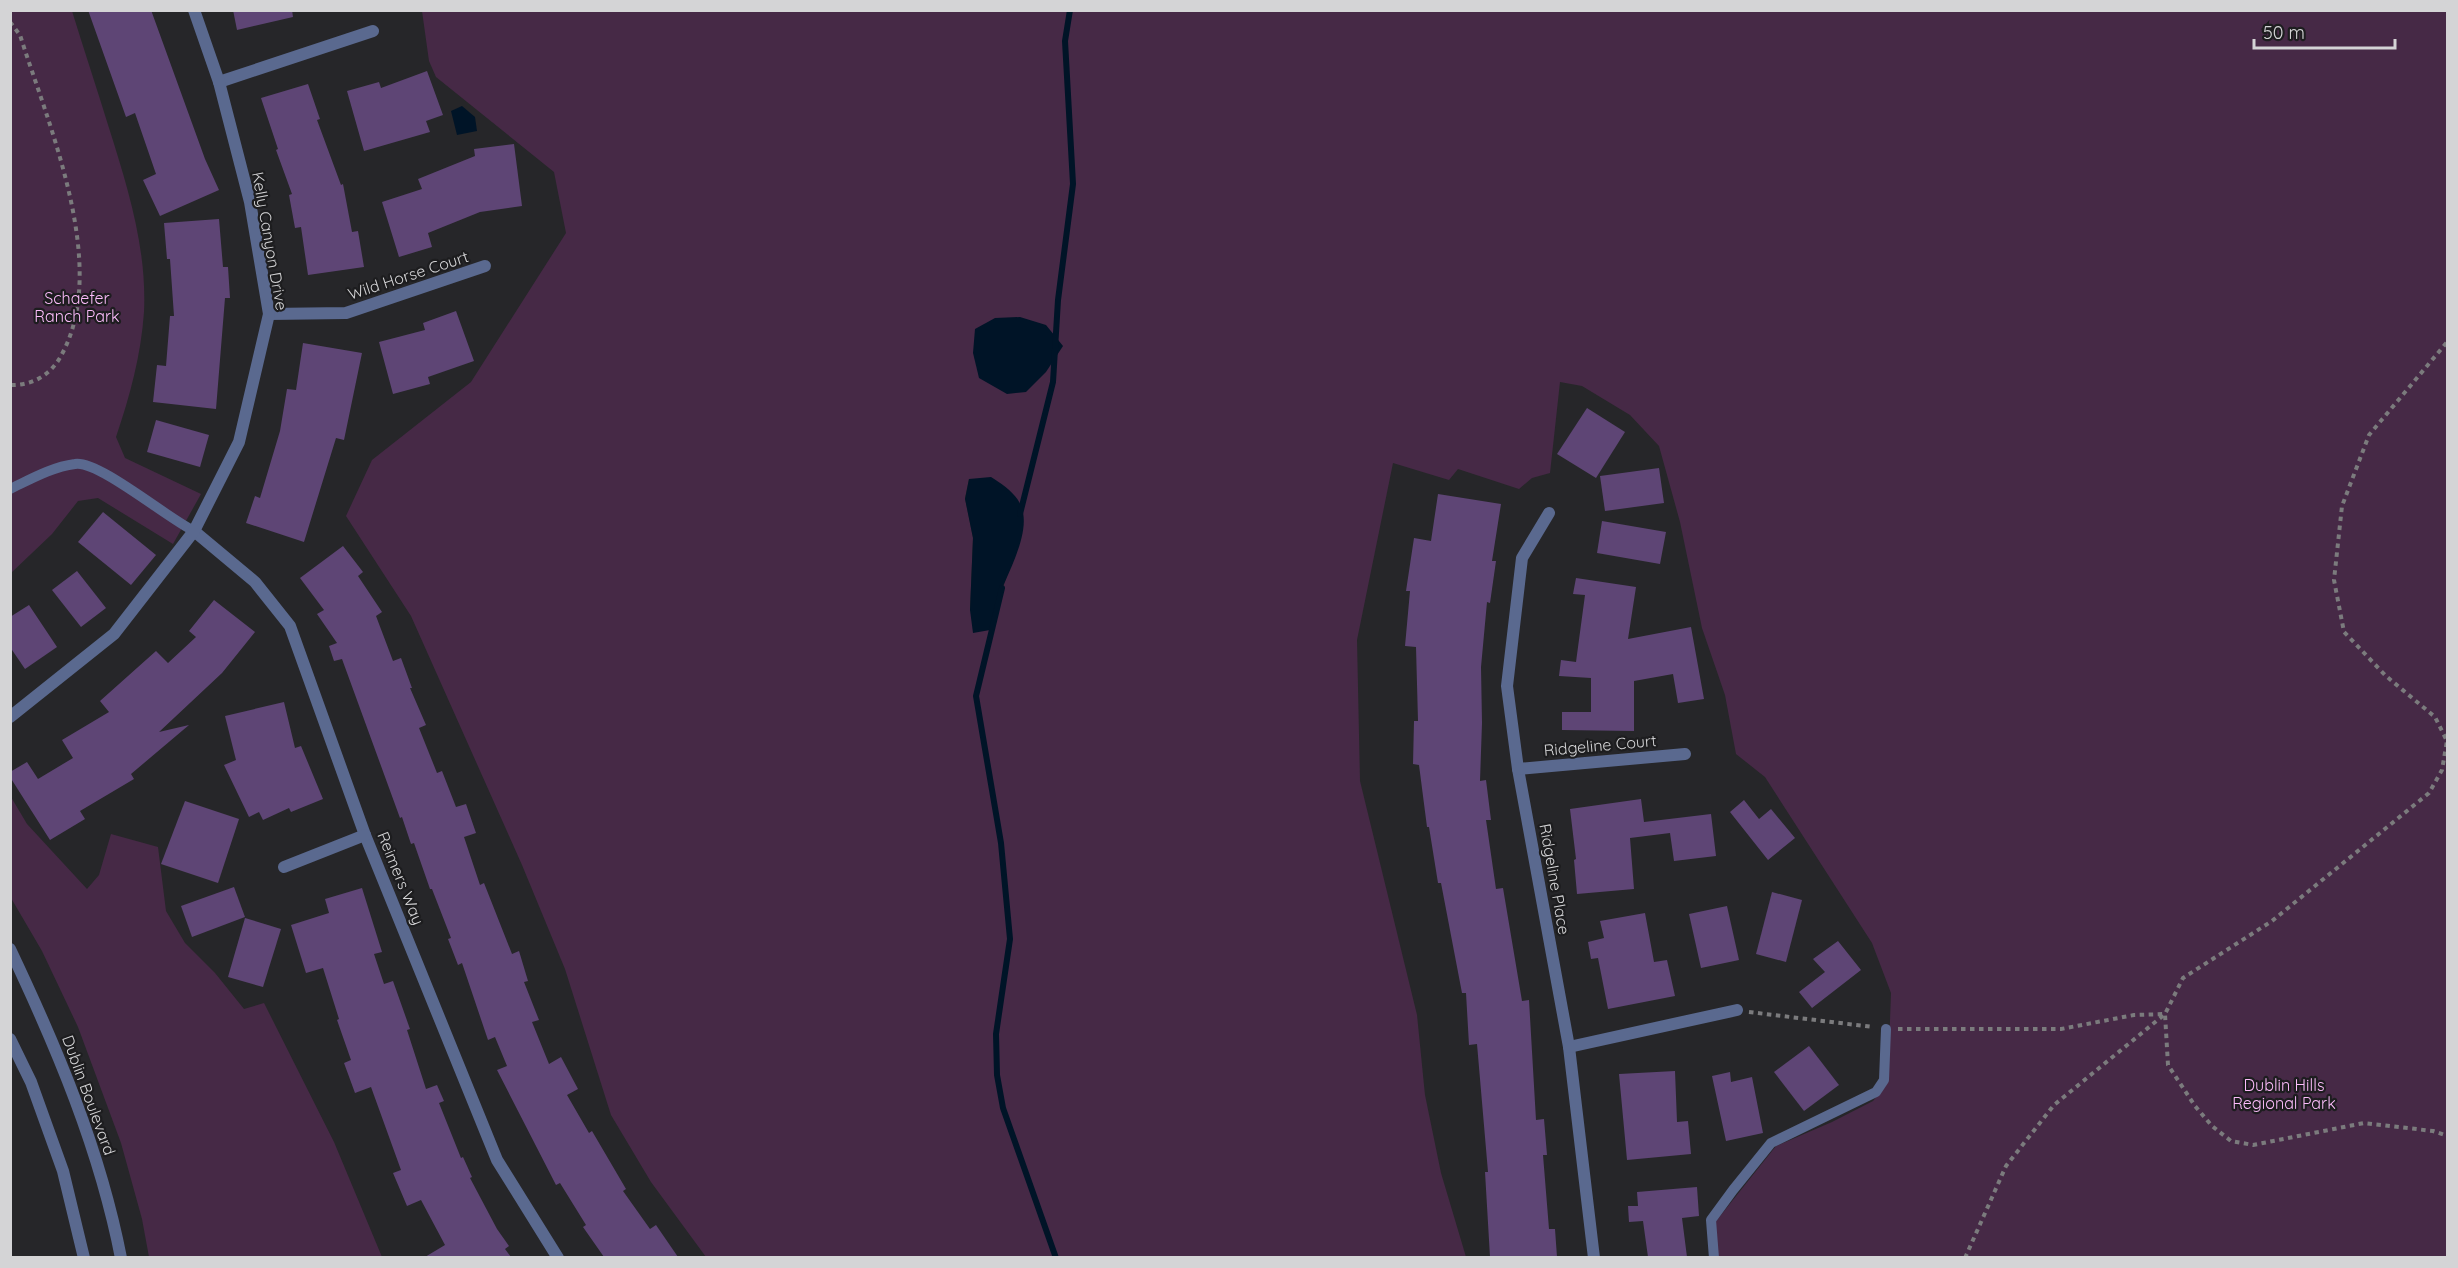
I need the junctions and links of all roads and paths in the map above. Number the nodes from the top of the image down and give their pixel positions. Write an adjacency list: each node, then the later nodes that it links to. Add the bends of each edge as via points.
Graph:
1 (194, 10): 4 (street, Kelly Canyon Drive)
2 (10, 22): 8 (path, via 20,35 64,173 76,227 79,278 74,324 56,366 38,380)
3 (373, 31): 4 (street)
4 (219, 82): 6 (street, Kelly Canyon Drive, via 250,202)
5 (485, 266): 6 (street, Wild Horse Court, via 346,313)
6 (269, 314): 11 (street, Kelly Canyon Drive, via 238,442)
7 (2448, 341): 15 (path, via 2369,435 2342,507 2334,580 2344,632 2386,676 2435,717 2447,741)
8 (10, 385)
9 (10, 489): 11 (lane, via 77,463 98,469)
10 (1549, 513): 14 (street, Ridgeline Place, via 1522,558 1507,686)
11 (194, 531): 12 (street, Kelly Canyon Drive, via 114,634); 17 (street, Reimers Way, via 255,582 290,626)
12 (10, 717)
13 (1685, 754): 14 (street, Ridgeline Court)
14 (1518, 769): 24 (street, Ridgeline Place)
15 (2442, 770): 16 (path); 21 (path, via 2429,793 2272,921 2183,978)
16 (2448, 774)
17 (365, 834): 18 (street); 28 (street, Reimers Way, via 498,1160)
18 (284, 867)
19 (10, 949): 27 (street, Dublin Boulevard, via 45,1021 84,1123 113,1215)
20 (1737, 1010): 22 (path); 24 (street)
21 (2165, 1014): 22 (path, via 2134,1015 2061,1029); 25 (path, via 2168,1065 2206,1119 2231,1141 2253,1145 2364,1123); 31 (path, via 2054,1105 2006,1166)
22 (1886, 1029): 30 (lane, via 1884,1080 1876,1092 1771,1143 1711,1220)
23 (10, 1039): 26 (street, via 31,1082 63,1171)
24 (1569, 1047): 29 (street, Ridgeline Place)
25 (2448, 1136)
26 (84, 1257)
27 (121, 1257)
28 (558, 1257)
29 (1594, 1257)
30 (1714, 1257)
31 (1965, 1257)

